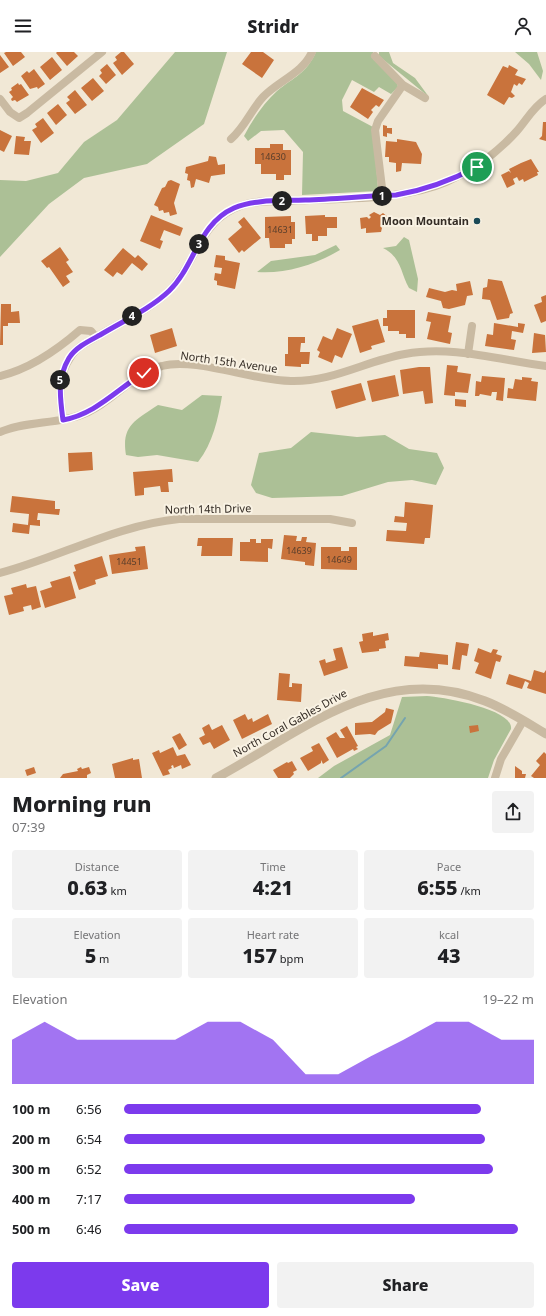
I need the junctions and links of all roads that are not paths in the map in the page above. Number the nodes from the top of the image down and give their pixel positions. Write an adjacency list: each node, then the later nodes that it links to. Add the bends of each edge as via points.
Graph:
1 (102, 52): 6 (street, via 19,118 10,112)
2 (312, 52): 8 (street, via 304,65 263,97 245,124)
3 (375, 56): 4 (street)
4 (404, 85): 5 (street); 9 (street, via 378,121 375,130)
5 (425, 98)
6 (0, 99)
7 (546, 99): 9 (street, via 533,110 517,132 497,152 477,167 436,186 415,192)
8 (231, 139)
9 (383, 196): 11 (street, via 253,203 233,209 218,218 205,233 169,291)
10 (472, 326): 12 (street)
11 (96, 337): 14 (street, via 91,331 80,330 26,368); 15 (street, via 75,351 62,372 60,394)
12 (468, 354): 13 (street, North 15th Avenue); 15 (street, North 15th Avenue, via 434,351 404,354 309,381 269,379 187,365 162,366 135,379 96,408)
13 (546, 366)
14 (0, 376)
15 (63, 420): 16 (street, North 15th Avenue, via 27,424)
16 (0, 432)
17 (352, 524): 18 (street, North 14th Drive, via 330,519 179,519 155,522 130,527 54,557)
18 (0, 573)
19 (523, 721): 20 (street, North Coral Gables Drive); 21 (street, North Coral Gables Drive, via 495,705 465,694 432,689 405,689 379,693 340,707); 22 (street, via 501,760)
20 (546, 734)
21 (216, 778)
22 (495, 778)

